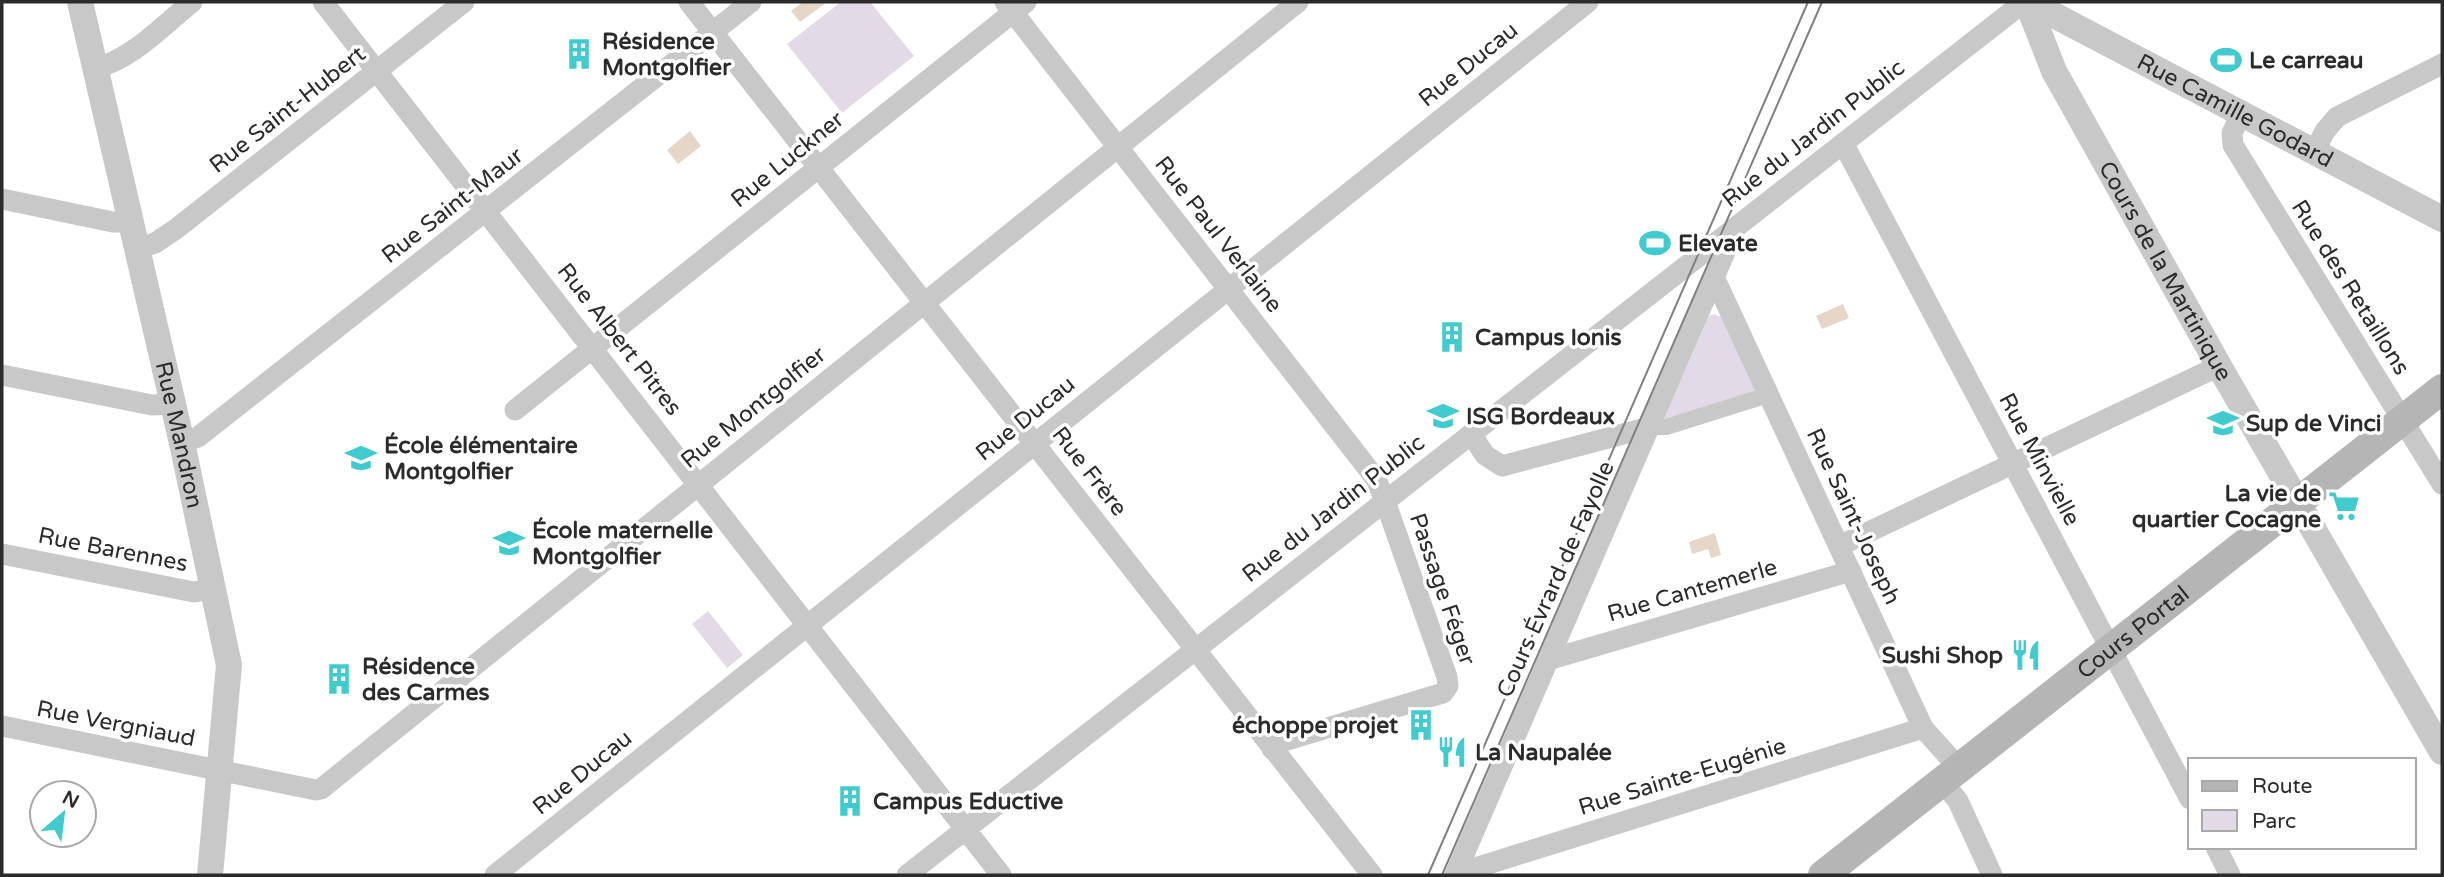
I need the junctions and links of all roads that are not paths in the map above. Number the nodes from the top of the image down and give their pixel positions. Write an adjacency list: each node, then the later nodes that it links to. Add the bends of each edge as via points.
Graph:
1 (80, 2): 13 (street, Rue Mandron)
2 (192, 2): 13 (street, via 115,62)
3 (323, 2): 14 (street, Rue Albert Pitres)
4 (464, 2): 14 (street, Rue Saint-Hubert)
5 (689, 2): 11 (street, Rue Frère)
6 (751, 2): 11 (street, Rue Saint-Maur)
7 (1298, 2): 17 (street, Rue Montgolfier)
8 (1588, 2): 27 (street, Rue Ducau)
9 (2026, 2): 15 (street, Rue Camille Godard); 16 (street, Rue du Jardin Public); 30 (street, Cours de la Martinique, via 2054,71)
10 (1015, 5): 17 (street, Rue Paul Verlaine); 19 (street, Rue Luckner)
11 (713, 32): 19 (street, Rue Frère); 21 (street, Rue Saint-Maur)
12 (2442, 64): 18 (street, via 2337,117)
13 (95, 68): 23 (street, Rue Mandron)
14 (377, 71): 21 (street, Rue Albert Pitres); 25 (street, Rue Saint-Hubert, via 176,229)
15 (2241, 114): 18 (street, Rue Camille Godard); 36 (street, Rue des Retaillons, via 2232,133 2233,145)
16 (1843, 143): 24 (street, Rue du Jardin Public); 41 (street, Rue Minvielle)
17 (1118, 147): 27 (street, Rue Paul Verlaine); 28 (street, Rue Montgolfier)
18 (2314, 152): 22 (street, Rue Camille Godard)
19 (819, 167): 28 (street, Rue Frère); 29 (street, Rue Luckner)
20 (2, 199): 23 (street)
21 (487, 211): 29 (street, Rue Albert Pitres); 39 (street, Rue Saint-Maur, via 198,437)
22 (2442, 219)
23 (131, 222): 25 (street, Rue Mandron)
24 (1736, 227): 26 (street, Cours Évrard de Fayolle); 38 (street, Rue du Jardin Public)
25 (137, 249): 34 (street, Rue Mandron)
26 (1714, 277): 33 (street, Rue Saint-Joseph); 37 (street, Cours Évrard de Fayolle)
27 (1228, 289): 40 (street, Rue Ducau); 44 (street, Rue Paul Verlaine, via 1378,481)
28 (925, 302): 40 (street, Rue Frère); 42 (street, Rue Montgolfier)
29 (593, 348): 35 (street, Rue Luckner); 42 (street, Rue Albert Pitres)
30 (2219, 366): 41 (street); 45 (street, Cours de la Martinique)
31 (2, 375): 34 (street, via 152,405)
32 (2442, 389): 36 (main road, Cours Portal)
33 (1768, 395): 37 (street, via 1666,427); 46 (street, Rue Saint-Joseph)
34 (173, 404): 39 (street, Rue Mandron)
35 (515, 410)
36 (2402, 420): 43 (street, Rue des Retaillons); 45 (main road, Cours Portal)
37 (1650, 427): 38 (street, via 1502,466 1485,455); 53 (street, Cours Évrard de Fayolle)
38 (1471, 434): 44 (street, Rue du Jardin Public)
39 (182, 443): 49 (street, Rue Mandron)
40 (1035, 444): 50 (street, Rue Ducau); 51 (street, Rue Frère)
41 (2013, 464): 46 (street); 52 (street, Rue Minvielle)
42 (699, 484): 50 (street, Rue Albert Pitres); 58 (street, Rue Montgolfier, via 321,789)
43 (2442, 484)
44 (1385, 501): 51 (street, Rue du Jardin Public); 56 (street, Passage Féger, via 1448,686 1443,693 1280,742)
45 (2297, 502): 52 (main road, Cours Portal); 57 (street, Cours de la Martinique)
46 (1839, 546): 48 (street, Rue Saint-Joseph)
47 (2, 554): 49 (street, Rue Barennes, via 194,592)
48 (1851, 572): 53 (street, Rue Cantemerle); 55 (street, Rue Saint-Joseph)
49 (214, 588): 58 (street, Rue Mandron, via 229,665)
50 (809, 625): 61 (street, Rue Albert Pitres); 65 (street, Rue Ducau)
51 (1195, 648): 56 (street, Rue Frère); 61 (street, Rue du Jardin Public)
52 (2111, 648): 59 (main road, Cours Portal); 60 (street, Rue Minvielle)
53 (1548, 660): 63 (street, Cours Évrard de Fayolle)
54 (2, 726): 58 (street, Rue Vergniaud)
55 (1923, 728): 59 (street, Rue Saint-Joseph); 63 (street, Rue Sainte-Eugénie)
56 (1272, 749): 68 (street, Rue Frère)
57 (2442, 752)
58 (220, 771): 64 (street, Rue Mandron)
59 (1951, 775): 69 (main road, Cours Portal); 70 (street, Rue Saint-Joseph)
60 (2188, 795)
61 (966, 829): 66 (street, Rue du Jardin Public); 67 (street, Rue Albert Pitres)
62 (2217, 849): 71 (street)
63 (1455, 874)
64 (210, 875)
65 (495, 875)
66 (907, 875)
67 (1001, 875)
68 (1372, 875)
69 (1823, 875)
70 (1992, 875)
71 (2230, 875)

